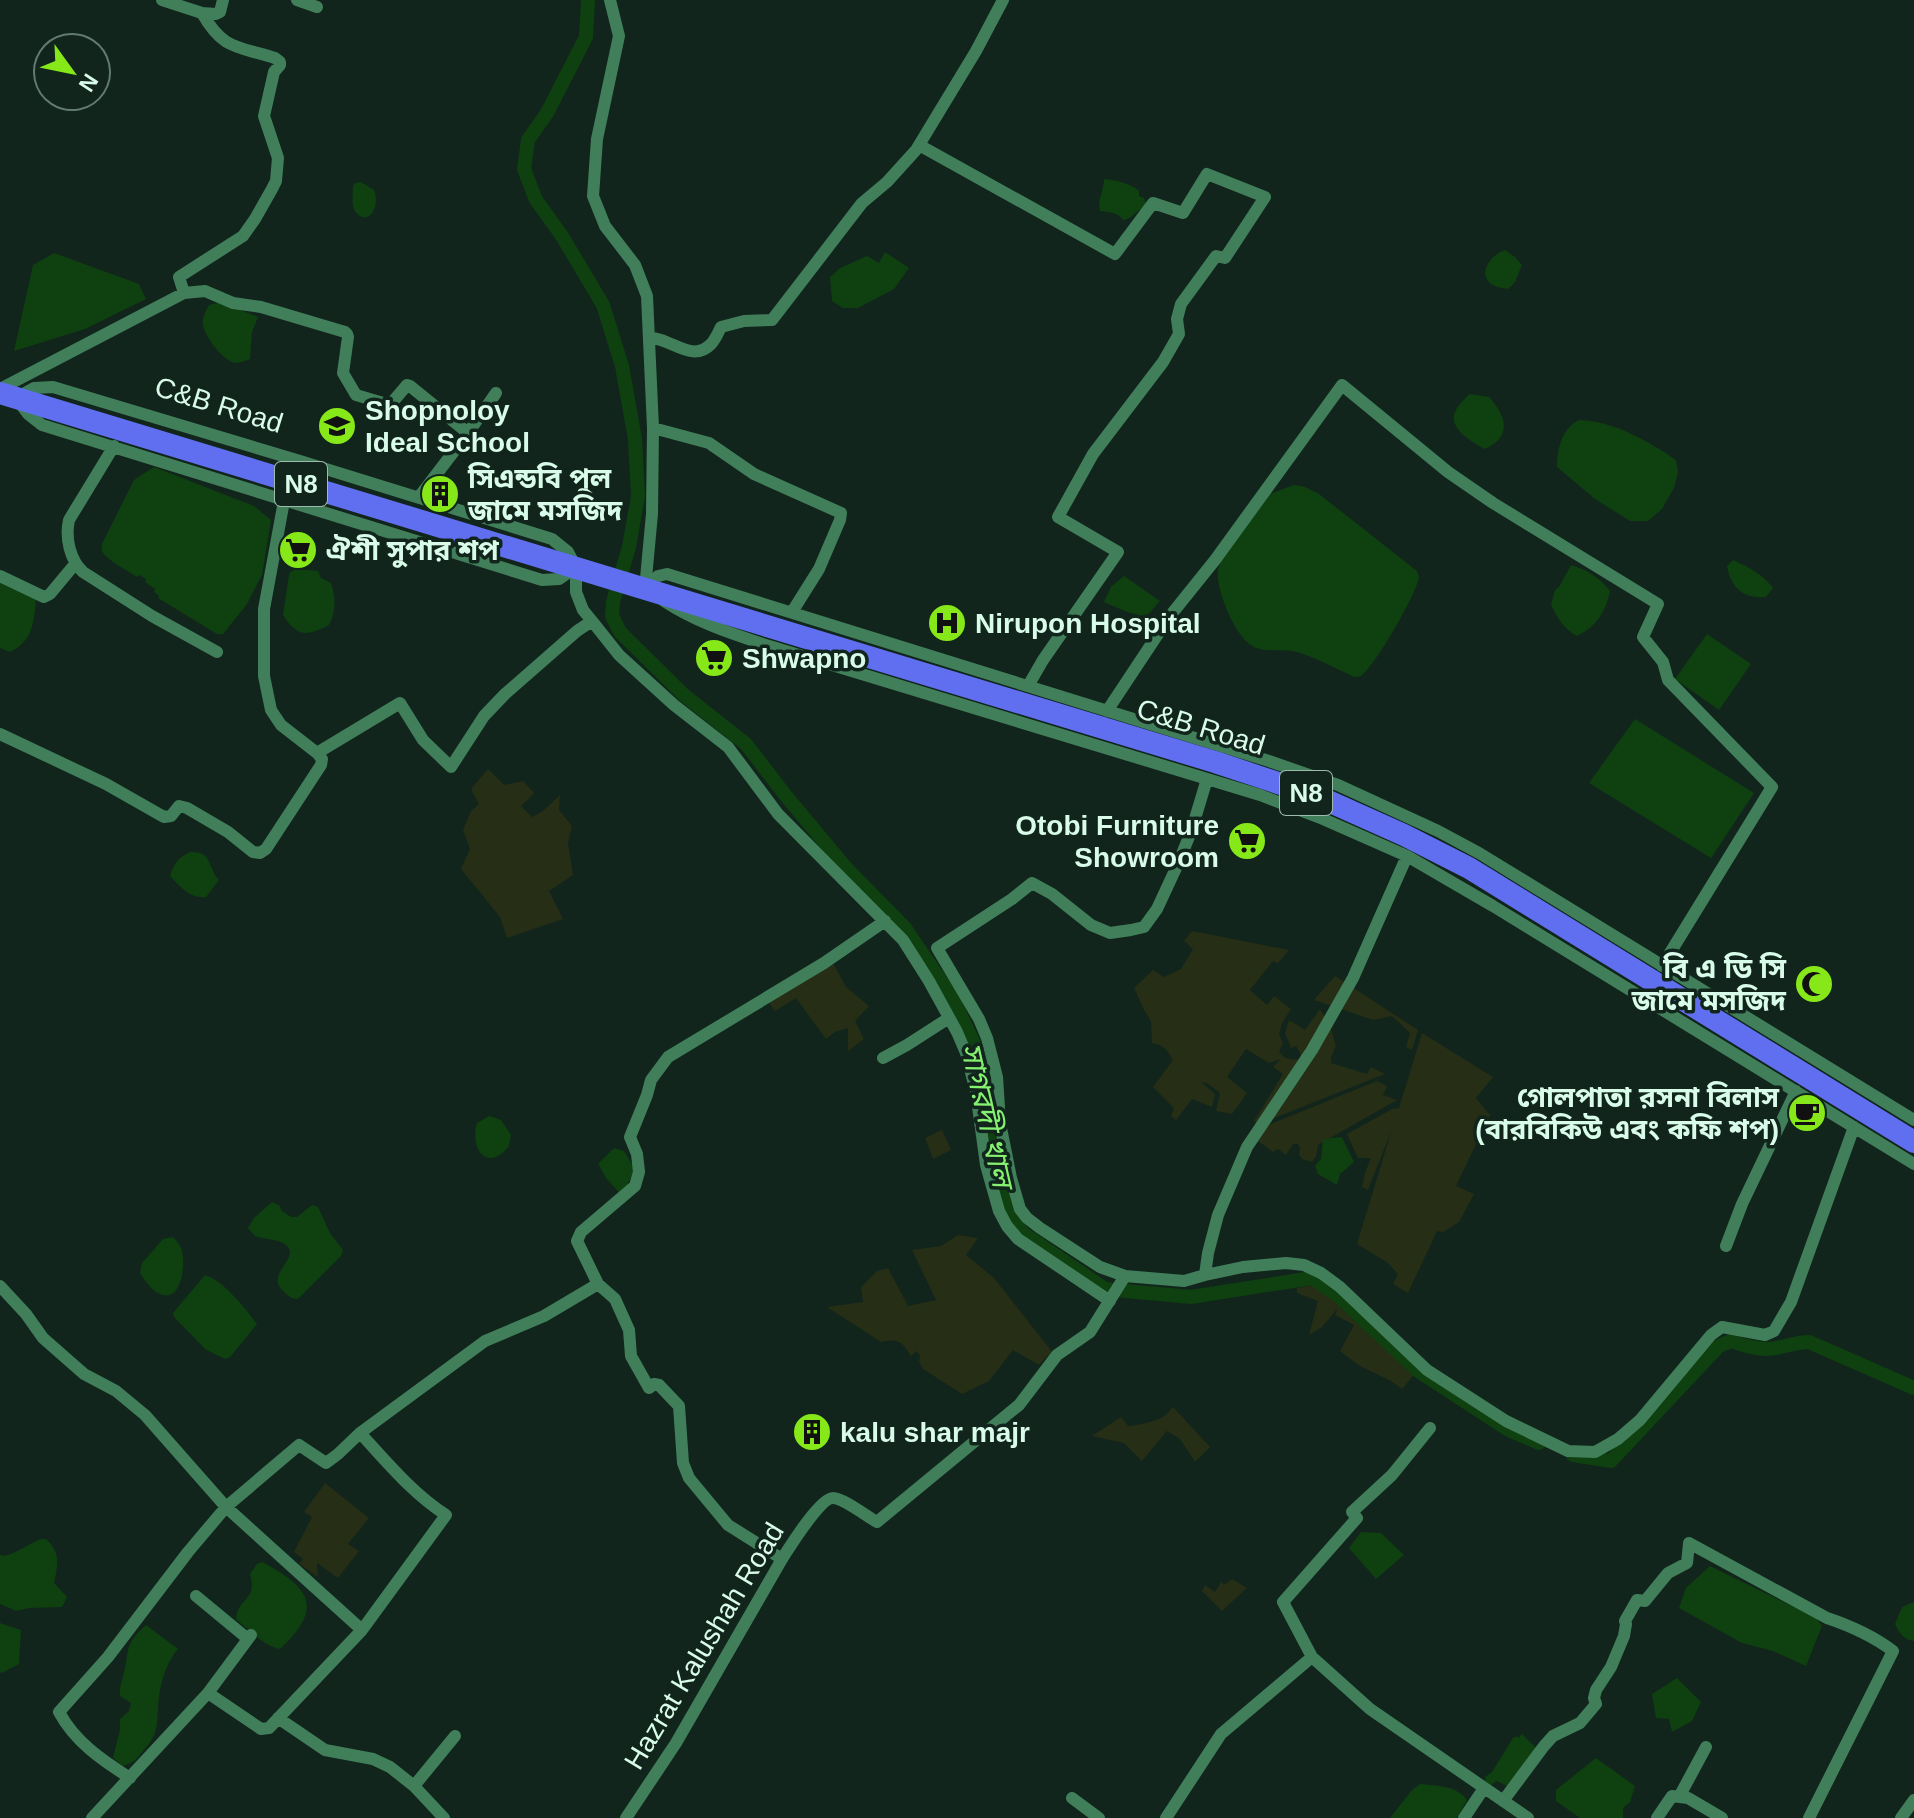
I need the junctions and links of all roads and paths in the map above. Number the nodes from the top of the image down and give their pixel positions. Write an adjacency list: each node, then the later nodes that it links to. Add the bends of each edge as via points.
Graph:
1 (162, 0): 7 (street)
2 (223, 0): 7 (street, via 219,14)
3 (297, 0): 6 (street)
4 (610, 0): 10 (street, via 619,36 597,139 593,196 605,226 635,265 647,296)
5 (1003, 0): 8 (street)
6 (317, 7)
7 (202, 13): 9 (street, via 231,46 280,62 264,116 278,158 276,181 247,231 179,277)
8 (919, 145): 10 (street, via 862,203 772,320 721,327 709,346 694,352); 25 (street, via 1115,254 1153,203 1183,213 1207,174 1265,197 1232,250 1225,258 1216,256 1181,304 1179,334 1163,362 1093,454 1058,517 1118,552)
9 (184, 293): 11 (street); 14 (street, via 205,291 345,332 343,373 356,395 390,405 410,386)
10 (649, 338): 13 (street)
11 (5, 393): 15 (street, via 42,425); 16 (street, C&B Road, via 53,387); 19 (highway, C&B Road / N8)
12 (496, 393): 14 (street)
13 (653, 428): 21 (street, via 652,514); 22 (street, via 709,443 754,474 841,513 819,569)
14 (468, 433): 16 (street)
15 (114, 446): 17 (street); 18 (street, via 69,520)
16 (419, 497): 19 (street, C&B Road, via 552,539)
17 (284, 501): 19 (street, via 542,580 559,579); 28 (street, via 264,609 264,676 271,710 281,725)
18 (75, 564): 20 (street, via 44,597); 24 (street)
19 (576, 567): 21 (highway, C&B Road / N8); 23 (street, via 576,592)
20 (0, 576)
21 (640, 587): 22 (street, via 667,574); 29 (street, via 713,627); 38 (highway, C&B Road / N8, via 1317,796 1469,868)
22 (792, 612): 25 (street)
23 (592, 621): 28 (street, via 505,694 450,768 423,740 400,703); 31 (street, via 619,655 728,747 778,814)
24 (217, 652)
25 (1028, 686): 26 (street)
26 (1107, 711): 32 (street, via 1338,785 1479,853); 32 (street, via 1170,616 1342,385 1448,472 1658,604 1643,637 1663,662 1668,680 1772,787)
27 (0, 734): 28 (street, via 164,817 179,806 187,808 260,853 321,765)
28 (317, 753)
29 (1207, 779): 30 (street, via 1323,819); 42 (street, via 1182,855 1144,927 1110,933 1032,883 937,948 987,1038 1020,1209 1060,1242)
30 (1407, 856): 35 (street); 41 (street, via 1353,978 1247,1147 1218,1215)
31 (885, 921): 33 (street, via 903,940); 43 (street, via 668,1057 651,1080 630,1137 639,1172 635,1186 577,1241)
32 (1662, 966): 36 (street)
33 (949, 1018): 34 (street); 45 (street, via 966,1053 986,1165 1007,1226 1018,1239)
34 (883, 1058)
35 (1796, 1091): 37 (street); 40 (street)
36 (1914, 1120)
37 (1854, 1127): 39 (street); 41 (street, via 1791,1302 1774,1331 1765,1335 1722,1327 1640,1420 1595,1452 1568,1451 1506,1421 1427,1370 1340,1287 1304,1265)
38 (1914, 1142)
39 (1914, 1164)
40 (1726, 1246)
41 (1205, 1275): 42 (street, via 1184,1281)
42 (1125, 1276): 45 (street)
43 (598, 1284): 47 (street, via 544,1316 485,1341); 49 (street, via 615,1299 641,1377 649,1388 659,1385 679,1406 689,1478 728,1525)
44 (0, 1286): 48 (street, via 68,1362 145,1415)
45 (1110, 1301): 49 (street, Hazrat Kalushah Road, via 1090,1332 1057,1355 1019,1405 877,1522 841,1500 826,1500)
46 (1430, 1428): 52 (street, via 1392,1475 1352,1512 1357,1518 1283,1602)
47 (360, 1433): 48 (street, via 326,1463 299,1445); 51 (street, via 392,1470 446,1515)
48 (226, 1507): 51 (street); 57 (street, via 59,1712 95,1755)
49 (782, 1559): 66 (street, Hazrat Kalushah Road, via 676,1743)
50 (196, 1596): 53 (street, via 249,1637)
51 (362, 1630): 54 (street)
52 (1312, 1657): 59 (street, via 1370,1709); 68 (street, via 1221,1734)
53 (208, 1693): 54 (street, via 261,1729); 57 (street)
54 (278, 1718): 58 (street, via 325,1750 373,1759)
55 (455, 1736): 58 (street)
56 (1706, 1747): 60 (street)
57 (130, 1778): 64 (street)
58 (414, 1786): 65 (street)
59 (1484, 1788): 63 (street); 69 (street)
60 (1679, 1797): 71 (street, via 1672,1796); 72 (street)
61 (1072, 1798): 67 (street)
62 (1914, 1800): 74 (street)
63 (1503, 1801): 70 (street); 73 (street, via 1553,1736 1580,1723 1596,1704 1596,1690 1624,1636 1626,1617 1637,1600 1645,1601 1668,1573 1687,1563 1689,1543 1893,1651)
64 (92, 1818)
65 (444, 1818)
66 (626, 1818)
67 (1099, 1818)
68 (1166, 1818)
69 (1464, 1818)
70 (1528, 1818)
71 (1657, 1818)
72 (1722, 1818)
73 (1809, 1818)
74 (1901, 1818)

